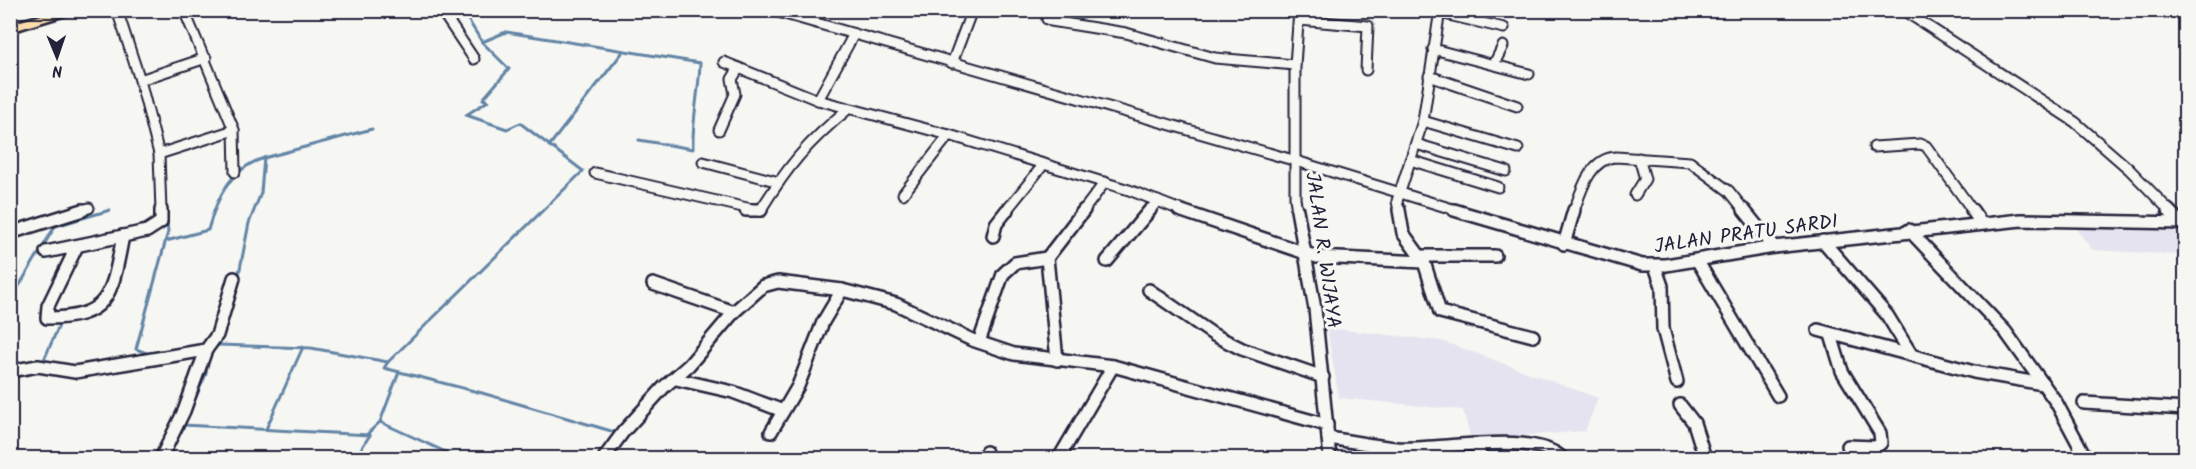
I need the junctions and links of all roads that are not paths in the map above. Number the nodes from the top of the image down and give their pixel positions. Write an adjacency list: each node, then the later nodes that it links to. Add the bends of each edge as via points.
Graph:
1 (117, 10): 26 (street)
2 (184, 10): 16 (street)
3 (441, 10): 17 (street)
4 (771, 10): 13 (street, JALAN PRATU SARDI)
5 (972, 10): 19 (street)
6 (1048, 10): 21 (street, via 1048,21 1126,33 1206,56)
7 (1903, 10): 55 (street, via 2074,122)
8 (74, 11): 11 (highway)
9 (1440, 12): 12 (street); 15 (street)
10 (1299, 15): 21 (street, JALAN R. WIJAYA); 23 (street, via 1368,26)
11 (10, 28)
12 (1504, 28)
13 (854, 34): 19 (street, JALAN PRATU SARDI); 27 (street)
14 (1503, 46): 20 (street)
15 (1433, 49): 20 (street); 25 (street)
16 (205, 56): 26 (street); 31 (street)
17 (474, 59)
18 (724, 62): 22 (street)
19 (952, 63): 39 (street, JALAN PRATU SARDI)
20 (1494, 64): 24 (street)
21 (1295, 65): 39 (street, JALAN R. WIJAYA)
22 (739, 68): 27 (street); 32 (street, via 732,79 735,94)
23 (1366, 70)
24 (1529, 74)
25 (1429, 75): 28 (street); 30 (street)
26 (138, 77): 37 (street)
27 (818, 100): 29 (street)
28 (1517, 106)
29 (848, 109): 33 (street); 46 (street, via 811,140)
30 (1423, 121): 34 (street); 36 (street)
31 (234, 130): 37 (street); 44 (street)
32 (719, 130)
33 (950, 135): 42 (street); 50 (street)
34 (1416, 144): 40 (street); 43 (street)
35 (1874, 147): 54 (street, via 1926,146)
36 (1518, 149)
37 (159, 154): 58 (street, via 160,225)
38 (1639, 158): 51 (street, via 1645,179); 61 (street, via 1610,157 1597,165 1570,215); 63 (street, via 1685,160 1694,164 1729,191)
39 (1293, 160): 49 (street, JALAN PRATU SARDI); 65 (street, JALAN R. WIJAYA)
40 (1410, 160): 48 (street); 49 (street)
41 (703, 162): 46 (street)
42 (1044, 164): 47 (street); 59 (street, via 996,224)
43 (1506, 171)
44 (234, 172)
45 (595, 173): 46 (street, via 751,211 764,208)
46 (779, 182)
47 (1105, 182): 52 (street); 67 (street)
48 (1498, 187)
49 (1398, 193): 61 (street, JALAN PRATU SARDI); 68 (street, via 1403,233)
50 (903, 194)
51 (1635, 195)
52 (1158, 201): 65 (street); 70 (street)
53 (89, 208): 57 (street)
54 (1982, 223): 55 (street, JALAN PRATU SARDI, via 2021,220); 56 (street, JALAN PRATU SARDI)
55 (2184, 224)
56 (1909, 230): 60 (street, JALAN PRATU SARDI); 89 (street, via 2005,331)
57 (10, 233)
58 (123, 236): 62 (street); 62 (street, via 110,293 103,303 87,314 47,318 48,306)
59 (993, 236)
60 (1823, 240): 63 (street, JALAN PRATU SARDI); 82 (street, via 1896,328)
61 (1564, 244): 71 (street, JALAN PRATU SARDI)
62 (77, 246): 64 (street)
63 (1774, 246): 69 (street, JALAN PRATU SARDI)
64 (46, 252)
65 (1305, 254): 68 (street); 86 (street, JALAN R. WIJAYA)
66 (1495, 256): 68 (street)
67 (1047, 258): 80 (street, via 1015,263 1003,274); 83 (street)
68 (1423, 259): 79 (street, via 1440,312)
69 (1697, 260): 71 (street, JALAN PRATU SARDI); 90 (street)
70 (1107, 261)
71 (1655, 266): 88 (street, via 1662,286 1663,329)
72 (234, 278): 81 (street, via 217,335)
73 (653, 284): 76 (street)
74 (842, 290): 76 (street, via 778,282 763,286); 80 (street, via 896,304); 94 (street, via 823,322 798,386)
75 (1149, 290): 86 (street, via 1223,340)
76 (734, 312): 87 (street)
77 (1818, 330): 78 (street)
78 (1831, 335): 82 (street); 98 (street, via 1842,371 1880,434 1881,444 1876,447)
79 (1533, 336)
80 (979, 342): 83 (street, via 1014,354)
81 (207, 350): 85 (street, via 75,372 38,366); 99 (street, via 188,403)
82 (1911, 354): 89 (street, via 1974,372)
83 (1057, 360): 84 (street)
84 (1113, 366): 95 (street); 101 (street)
85 (10, 371)
86 (1323, 377): 95 (street, JALAN R. WIJAYA)
87 (676, 379): 94 (street, via 733,392); 100 (street, via 657,394)
88 (1677, 382)
89 (2043, 384): 106 (street)
90 (1778, 396)
91 (2084, 403): 93 (street)
92 (1680, 405): 105 (street, via 1694,423)
93 (2186, 409)
94 (783, 411): 96 (street)
95 (1327, 431): 97 (street, via 1397,448); 102 (street, JALAN R. WIJAYA)
96 (771, 432)
97 (1477, 446): 103 (street); 104 (street, via 1539,446 1552,449)
98 (1848, 446)
99 (161, 459)
100 (604, 459)
101 (1059, 459)
102 (1330, 459)
103 (1481, 459)
104 (1562, 459)
105 (1705, 459)
106 (2086, 459)

